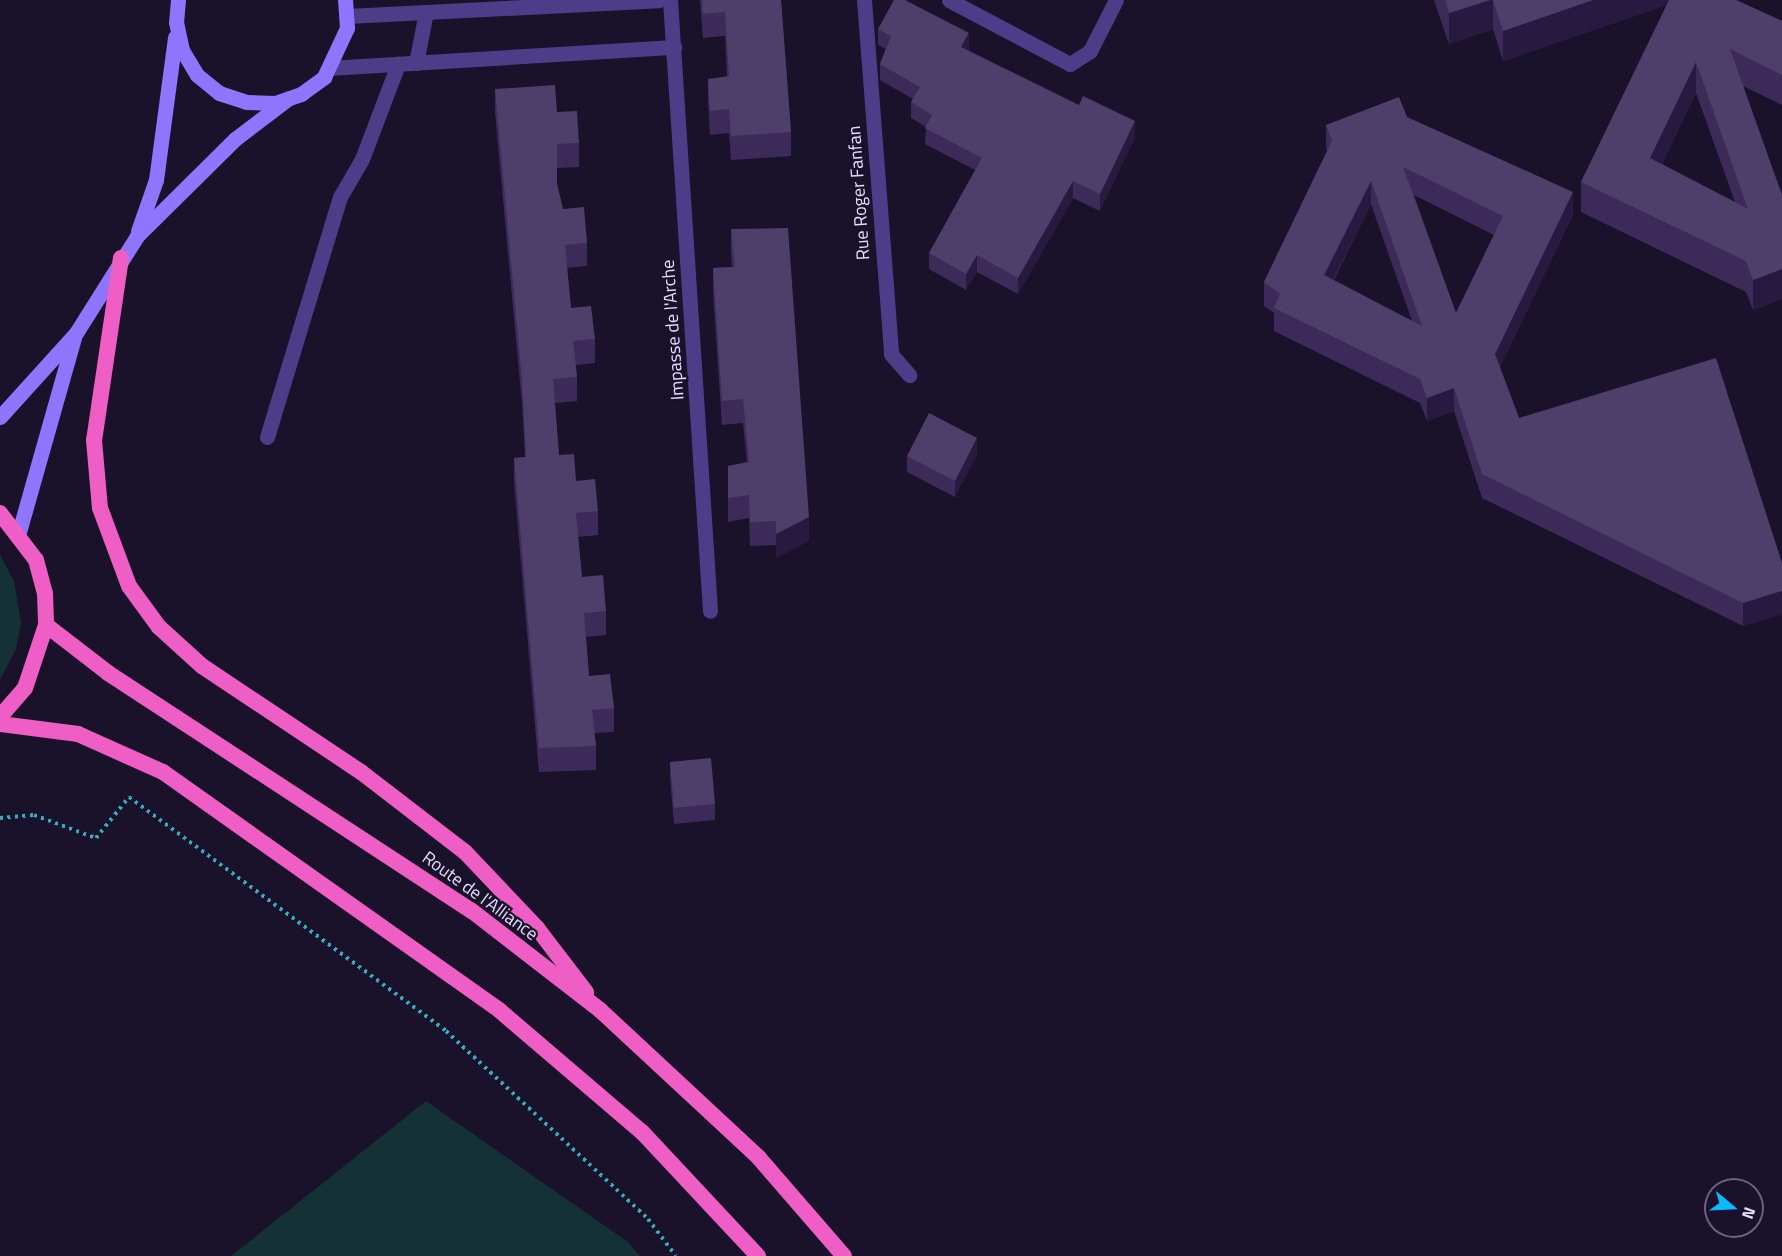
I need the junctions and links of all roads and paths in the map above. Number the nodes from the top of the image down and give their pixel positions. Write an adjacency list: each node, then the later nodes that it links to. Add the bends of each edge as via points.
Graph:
1 (178, 0): 10 (main road)
2 (345, 0): 9 (main road)
3 (659, 0): 8 (street)
4 (670, 0): 11 (street, Impasse de l'Arche)
5 (864, 0): 19 (street, Rue Roger Fanfan, via 891,354)
6 (949, 0): 7 (street, via 1070,64 1090,51)
7 (1116, 0)
8 (426, 12): 9 (street); 12 (street)
9 (346, 16): 14 (main road)
10 (176, 22): 15 (main road, via 187,58 219,93 246,102); 16 (main road, via 164,135)
11 (674, 47): 12 (street); 24 (street, Impasse de l'Arche)
12 (416, 63): 13 (street)
13 (398, 64): 14 (street); 21 (street, via 362,159 340,197)
14 (329, 68): 15 (main road)
15 (289, 98): 16 (main road, via 235,139)
16 (137, 236): 17 (main road)
17 (121, 258): 18 (main road); 29 (highway, via 94,440 100,508 129,586 159,627 202,666 361,772 465,852 537,928)
18 (76, 333): 20 (main road); 23 (main road)
19 (909, 375)
20 (0, 417)
21 (267, 436)
22 (0, 513): 23 (highway)
23 (19, 532): 25 (highway, via 42,582)
24 (710, 610)
25 (46, 626): 26 (highway, via 25,688); 29 (highway, Route de l'Alliance, via 108,672 472,911)
26 (0, 717)
27 (0, 724): 31 (highway, via 78,734 163,772 499,1010 642,1132)
28 (0, 818): 30 (path, via 34,815 96,837 129,797 446,1031 648,1219)
29 (600, 1010): 32 (highway, Route de l'Alliance, via 759,1158)
30 (676, 1256)
31 (758, 1256)
32 (844, 1256)

